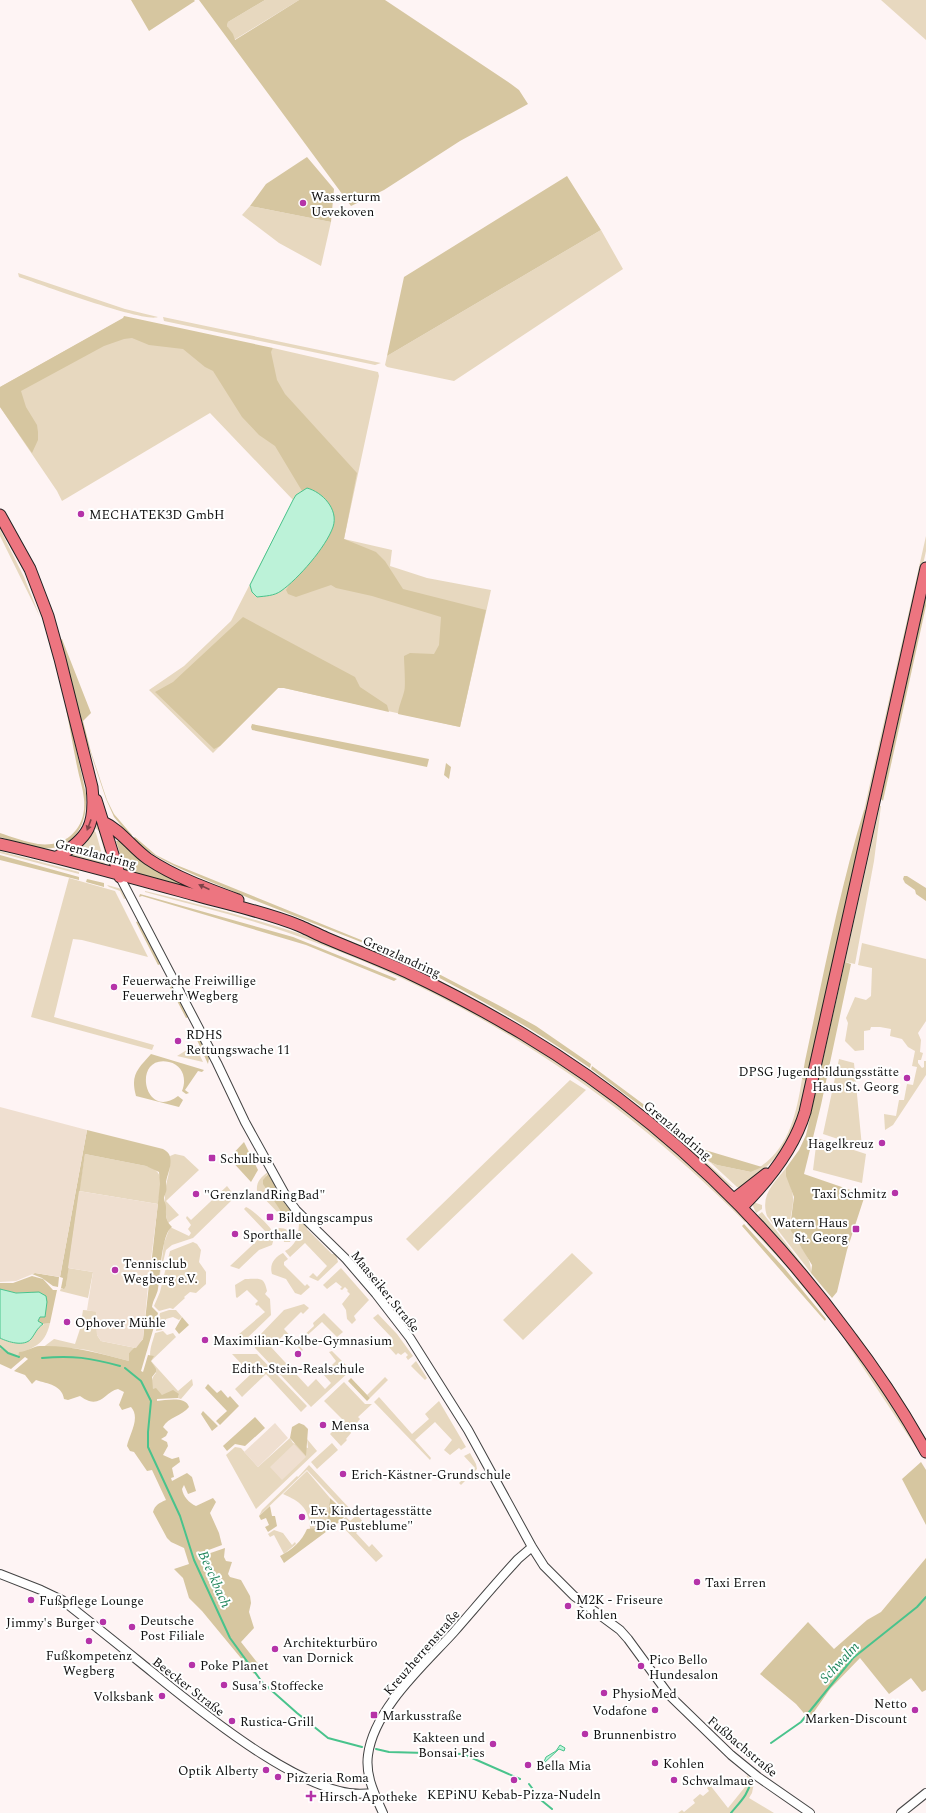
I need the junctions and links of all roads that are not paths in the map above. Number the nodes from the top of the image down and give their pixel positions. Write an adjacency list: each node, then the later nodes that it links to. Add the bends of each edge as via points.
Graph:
1 (0, 515): 3 (main road, via 30,569 48,616)
2 (926, 568): 11 (main road, via 806,1106 797,1134 779,1164 765,1182)
3 (92, 787): 4 (main road); 7 (main road, one-way to 7, via 94,806 88,831 76,844)
4 (103, 822): 8 (main road); 9 (main road, one-way to 4, via 253,906 208,889 155,864)
5 (0, 844): 7 (main road, Grenzlandring)
6 (0, 849): 8 (main road, Grenzlandring)
7 (57, 857): 8 (main road, Grenzlandring)
8 (120, 877): 9 (main road, Grenzlandring); 10 (main road, Grenzlandring); 13 (street, Maaseiker Straße, via 245,1122 287,1198 346,1259 410,1338 468,1430)
9 (265, 914): 10 (main road, Grenzlandring)
10 (322, 936): 11 (main road, Grenzlandring, via 445,990 536,1042 644,1119 701,1167)
11 (738, 1203): 12 (main road, Grenzlandring, via 765,1230 833,1313 895,1401)
12 (926, 1452)
13 (532, 1547): 15 (street, Maaseiker Straße, via 544,1566 574,1596 620,1630); 16 (street, Kreuzherrenstraße, via 518,1559 412,1677 390,1706 378,1726 368,1755 368,1774)
14 (0, 1574): 16 (street, Beecker Straße, via 62,1600 211,1720 258,1752 329,1788 354,1794)
15 (666, 1691): 19 (street, Fußbachstraße, via 731,1755)
16 (374, 1792): 18 (street, Kreuzherrenstraße)
17 (926, 1793): 20 (street)
18 (384, 1813)
19 (810, 1813)
20 (901, 1813)

